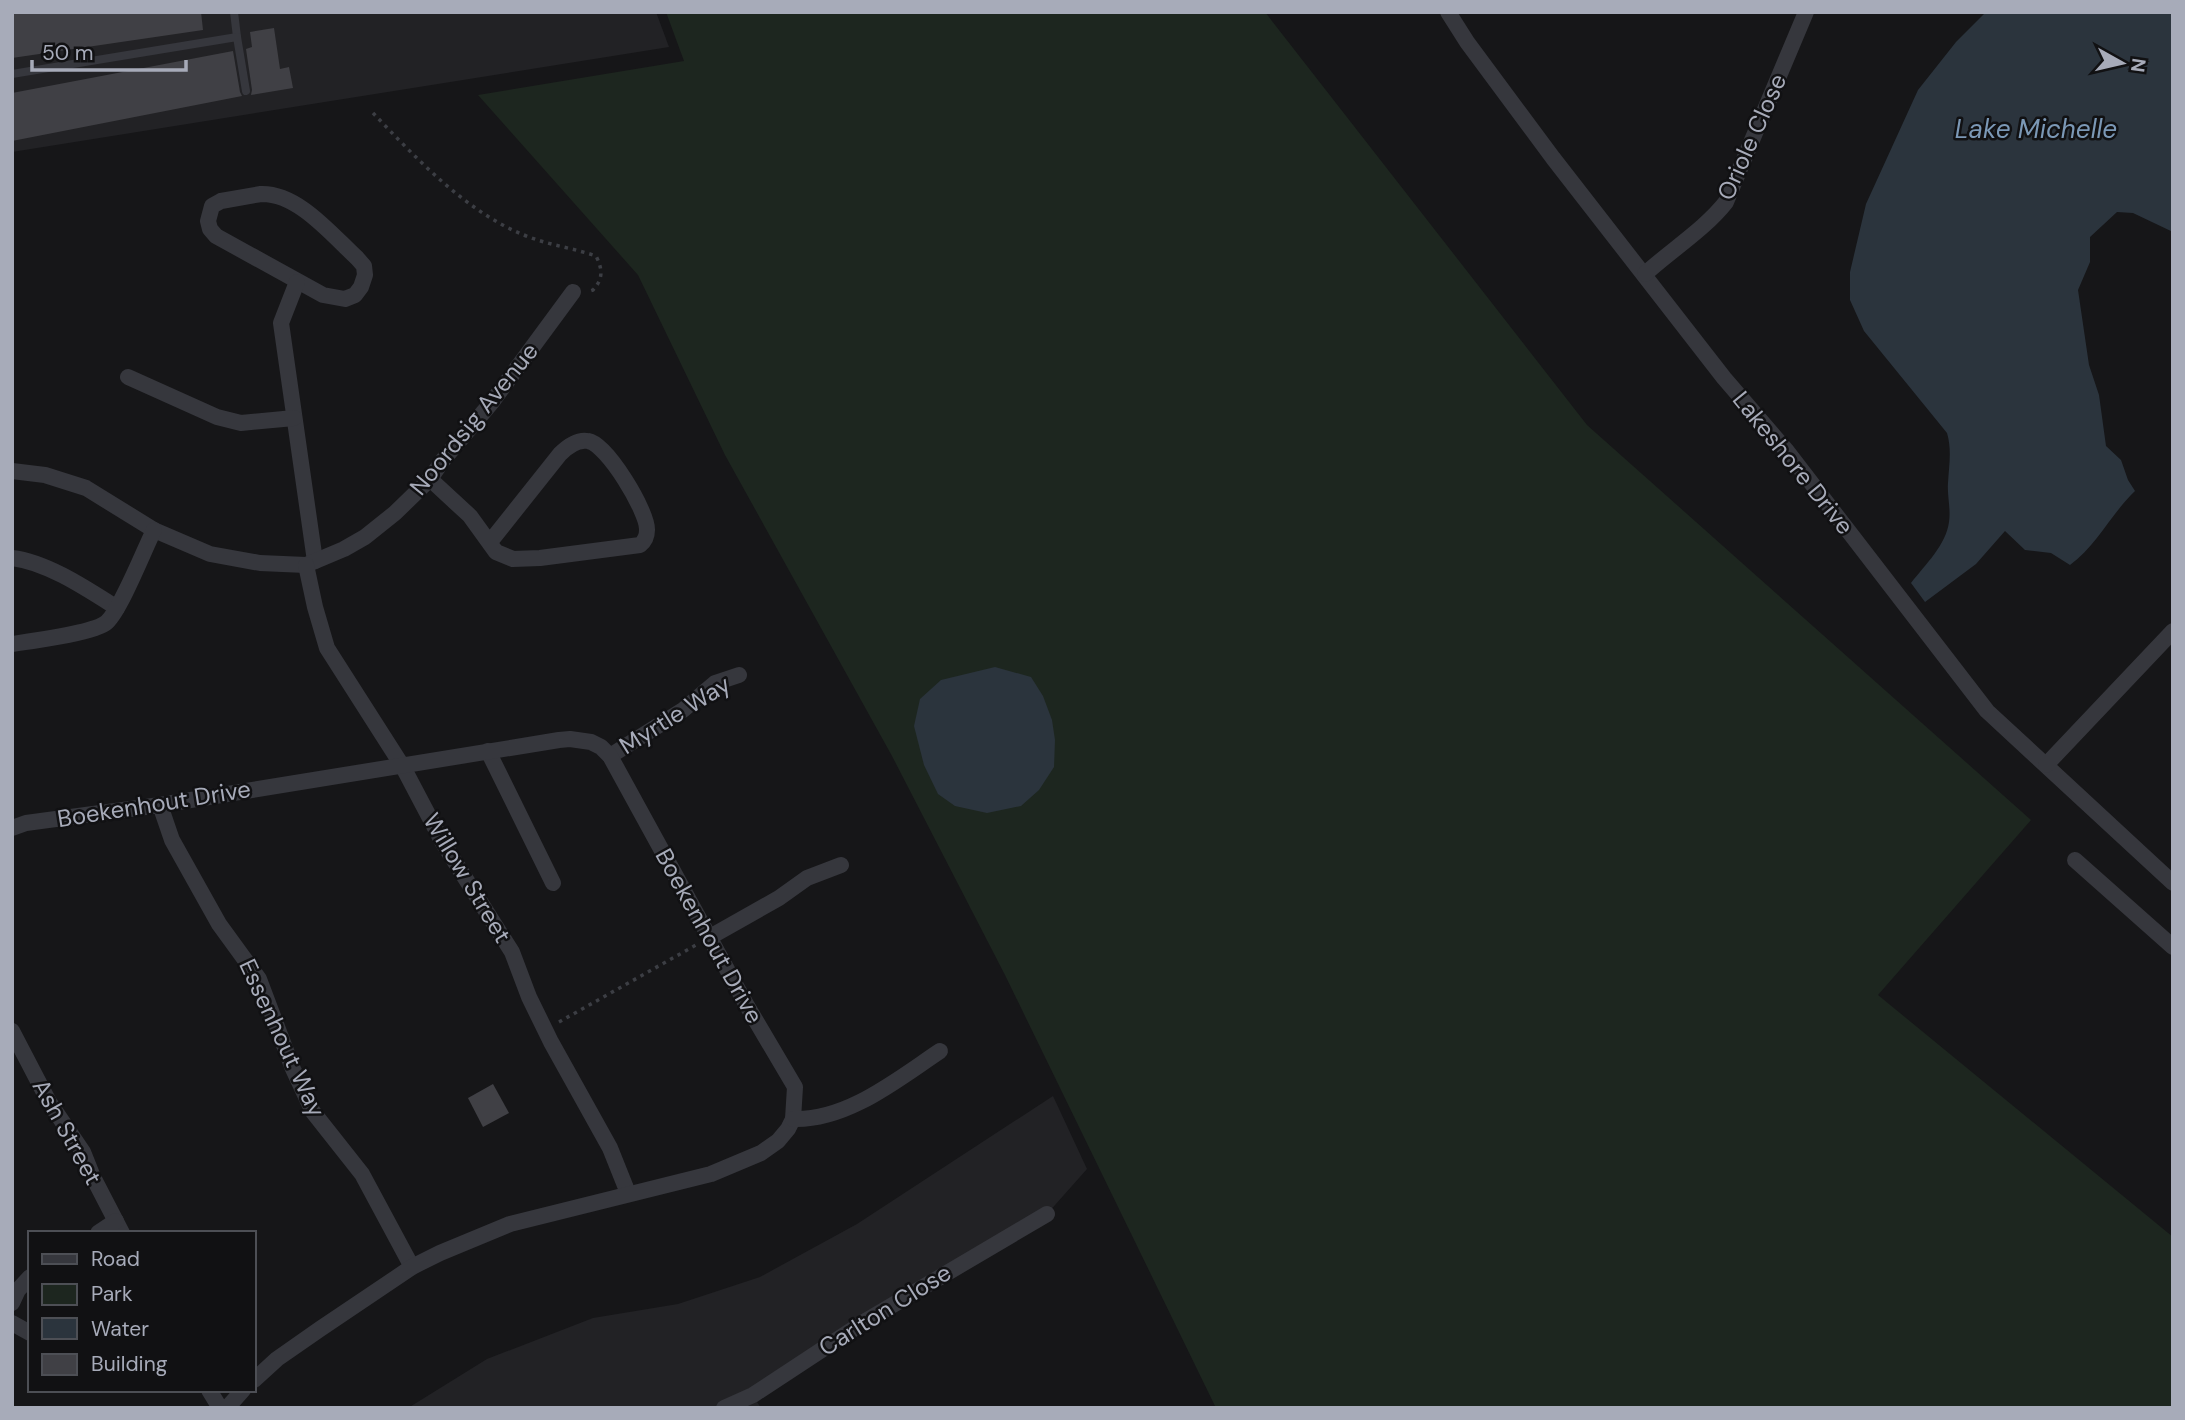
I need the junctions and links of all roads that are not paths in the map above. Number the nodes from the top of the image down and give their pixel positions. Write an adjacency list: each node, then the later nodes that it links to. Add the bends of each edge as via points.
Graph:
1 (234, 12): 4 (lane)
2 (1806, 12): 7 (street, Oriole Close, via 1726,202)
3 (1450, 13): 7 (street, Lakeshore Drive, via 1553,158)
4 (237, 37): 5 (lane); 6 (lane)
5 (12, 74)
6 (246, 91)
7 (1644, 274): 24 (street, Lakeshore Drive, via 1987,711)
8 (297, 282): 8 (street, via 323,295 350,298 364,281 364,266 316,220 276,194 212,206 208,221 216,236); 11 (street, Willow Street, via 281,323)
9 (573, 292): 13 (street, Noordsig Avenue)
10 (128, 377): 11 (street, via 217,418 241,423)
11 (294, 418): 17 (street, Willow Street)
12 (12, 471): 14 (street, Noordsig Avenue, via 86,488)
13 (430, 479): 15 (street); 17 (street, Noordsig Avenue, via 365,537)
14 (154, 530): 17 (street, Noordsig Avenue, via 210,554 260,563); 18 (street)
15 (491, 542): 15 (street, via 560,454 579,441 597,444 607,454 647,529 640,545 521,560 496,552)
16 (12, 558): 18 (street, via 37,564)
17 (311, 563): 25 (street, Willow Street, via 327,648)
18 (117, 608): 20 (street, via 102,625)
19 (2173, 631): 24 (street)
20 (12, 644)
21 (739, 675): 23 (street, Myrtle Way, via 716,683 683,710)
22 (488, 751): 23 (street, Boekenhout Drive, via 570,739 591,742); 25 (street, Boekenhout Drive); 30 (street)
23 (610, 756): 32 (street, Boekenhout Drive)
24 (2046, 765): 31 (street, Lakeshore Drive)
25 (403, 767): 26 (street, Boekenhout Drive); 37 (street, Willow Street, via 443,843 512,952 529,997 610,1148)
26 (160, 805): 27 (street, Boekenhout Drive); 40 (street, Essenhout Way, via 172,840 259,979 313,1111 362,1174)
27 (12, 828)
28 (2075, 860): 33 (street)
29 (841, 864): 32 (street, via 807,877)
30 (553, 883)
31 (2173, 883)
32 (710, 937): 36 (street, Boekenhout Drive, via 795,1087)
33 (2173, 947)
34 (14, 1039): 39 (street, Ash Street, via 83,1152)
35 (940, 1051): 36 (street, via 846,1108)
36 (793, 1119): 37 (street, via 761,1153 711,1174)
37 (628, 1193): 40 (street, via 510,1224)
38 (1047, 1214): 48 (street, Carlton Close, via 864,1322)
39 (119, 1227)
40 (412, 1267): 45 (street)
41 (28, 1279): 42 (street)
42 (12, 1303)
43 (12, 1323): 44 (street)
44 (28, 1332)
45 (256, 1378)
46 (210, 1392): 49 (street)
47 (241, 1392): 50 (street)
48 (757, 1401): 51 (street, Carlton Close)
49 (220, 1408)
50 (227, 1408)
51 (724, 1408)

